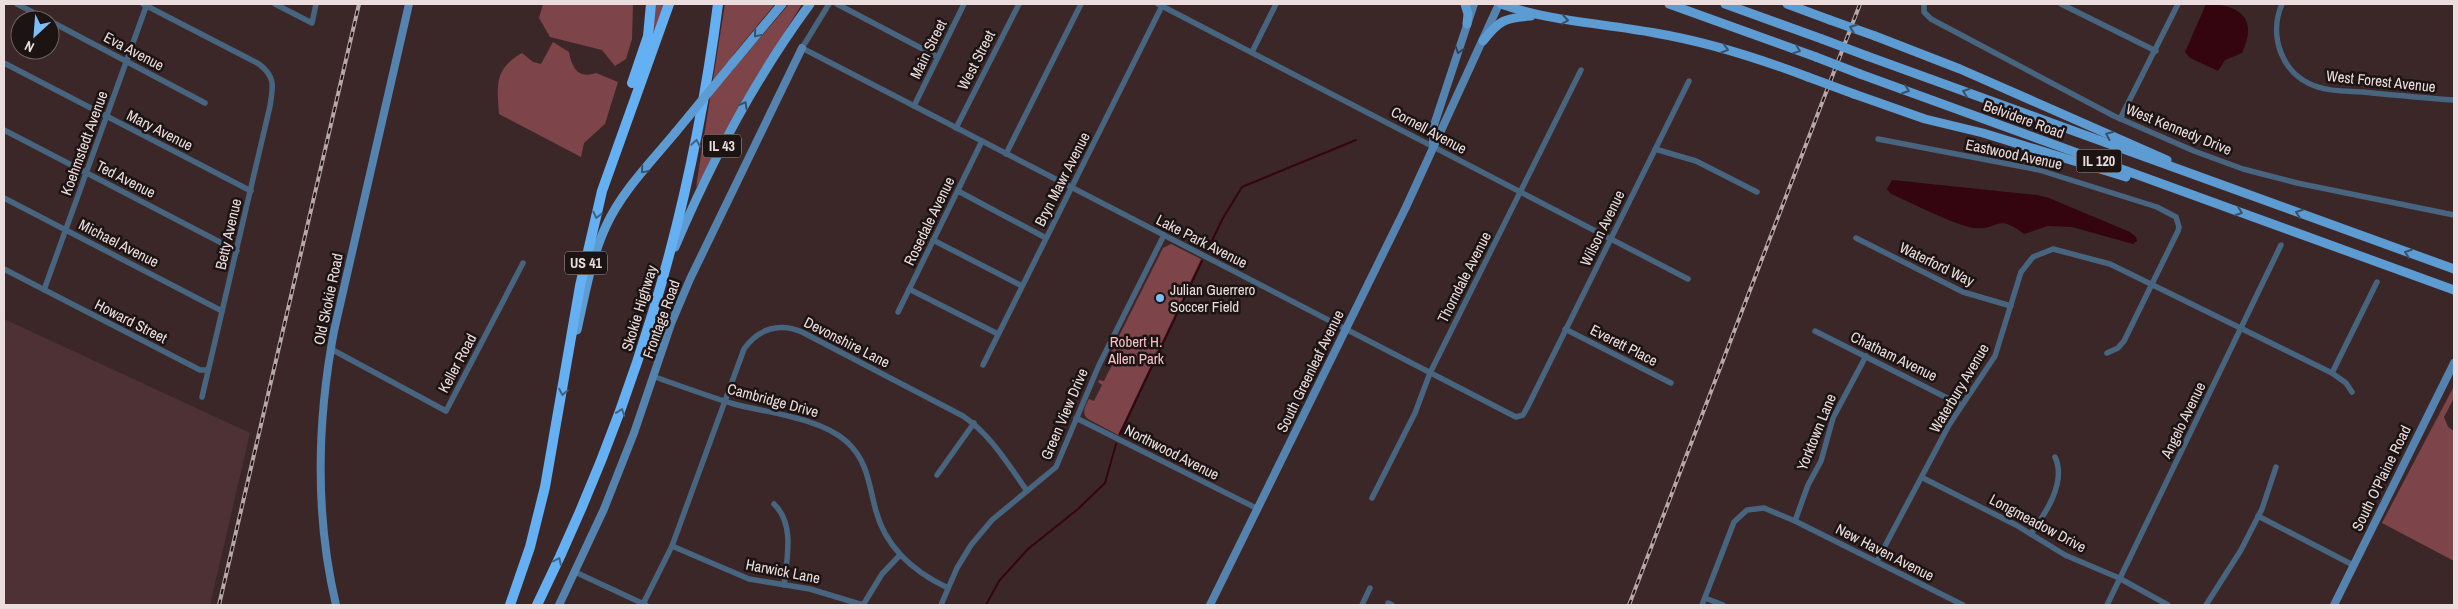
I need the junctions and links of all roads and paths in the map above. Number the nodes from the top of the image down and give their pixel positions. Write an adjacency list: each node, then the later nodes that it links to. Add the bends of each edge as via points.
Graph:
1 (17, 4): 28 (street, Eva Avenue)
2 (145, 4): 37 (street, Koehmstedt Avenue); 55 (street, Betty Avenue, via 269,71 270,106)
3 (275, 4): 4 (street, via 312,23)
4 (316, 4)
5 (409, 4): 91 (street, Old Skokie Road)
6 (651, 4): 56 (highway, via 648,36 614,139)
7 (669, 4): 56 (highway, US 41)
8 (718, 4): 72 (highway, Skokie Highway, one-way to 8, via 690,173)
9 (782, 4): 97 (main road, one-way to 97, bridge, via 630,186 606,226 596,251)
10 (810, 4): 72 (main road, IL 43, one-way to 10, via 729,132 764,69)
11 (829, 4): 33 (street)
12 (837, 4): 36 (street)
13 (964, 4): 36 (street, Main Street)
14 (1019, 4): 46 (street, West Street)
15 (1081, 4): 52 (street)
16 (1161, 4): 35 (street, Cornell Avenue); 54 (street, Bryn Mawr Avenue)
17 (1276, 4): 35 (street)
18 (1465, 4): 30 (main road)
19 (1474, 4): 30 (street, South Greenleaf Avenue)
20 (1500, 4): 29 (main road); 32 (street, South Greenleaf Avenue)
21 (1669, 4): 62 (main road, Belvidere Road / IL 120, one-way to 62, bridge)
22 (1725, 4): 60 (main road, Belvidere Road / IL 120, one-way to 22, bridge)
23 (1787, 4): 60 (main road, one-way to 23, bridge, via 1951,65)
24 (1924, 4): 45 (street, West Kennedy Drive, via 1924,12 1931,20)
25 (2061, 4): 34 (street)
26 (2178, 4): 34 (street)
27 (2282, 4): 41 (street, West Forest Avenue, via 2276,34 2282,58 2294,73 2311,84 2343,91)
28 (29, 10)
29 (1538, 16): 32 (main road, via 1506,18); 62 (main road, one-way to 62, bridge, via 1653,32 1753,56 1925,119 1983,133)
30 (1467, 24): 50 (street, South Greenleaf Avenue, one-way to 50, via 1434,125)
31 (60, 26): 37 (street, Eva Avenue)
32 (1483, 41): 50 (street, South Greenleaf Avenue)
33 (802, 48): 43 (street, Lake Park Avenue); 100 (street, Frontage Road, via 690,279 671,324)
34 (2156, 51): 45 (street)
35 (1252, 52): 50 (street, Cornell Avenue)
36 (938, 58): 43 (street, Main Street)
37 (126, 61): 42 (street, Eva Avenue); 44 (street, Koehmstedt Avenue)
38 (4, 63): 44 (street, Mary Avenue)
39 (1581, 70): 58 (street, Thorndale Avenue)
40 (1689, 81): 51 (street, Wilson Avenue)
41 (2454, 100)
42 (205, 103)
43 (914, 106): 46 (street, Lake Park Avenue)
44 (107, 117): 53 (street, Koehmstedt Avenue); 55 (street, Mary Avenue)
45 (2120, 119): 63 (street, West Kennedy Drive, via 2244,169)
46 (956, 128): 49 (street, Lake Park Avenue)
47 (4, 130): 53 (street, Ted Avenue)
48 (1878, 139): 78 (street, Eastwood Avenue, via 2038,170 2171,213 2179,226)
49 (982, 141): 52 (street, Lake Park Avenue); 57 (street, Rosedale Avenue)
50 (1432, 147): 58 (street, Cornell Avenue); 87 (street, South Greenleaf Avenue)
51 (1655, 150): 59 (street, via 1696,161); 67 (street, Wilson Avenue)
52 (1006, 154): 54 (street, Lake Park Avenue)
53 (87, 173): 64 (street, Koehmstedt Avenue); 71 (street, Ted Avenue)
54 (1071, 187): 65 (street, Lake Park Avenue); 66 (street, Bryn Mawr Avenue)
55 (251, 191): 71 (street, Betty Avenue)
56 (602, 191): 97 (highway, US 41, one-way to 97, via 580,286)
57 (958, 191): 66 (street); 69 (street, Rosedale Avenue)
58 (1521, 191): 67 (street, Cornell Avenue); 98 (street, Thorndale Avenue)
59 (1757, 192)
60 (2250, 196): 75 (main road, Belvidere Road / IL 120, one-way to 60)
61 (4, 198): 64 (street, Michael Avenue)
62 (2222, 206): 82 (main road, Belvidere Road / IL 120, one-way to 82)
63 (2454, 215)
64 (66, 230): 81 (street, Koehmstedt Avenue); 84 (street, Michael Avenue)
65 (1164, 235): 87 (street, Lake Park Avenue); 107 (street, Green View Drive)
66 (1046, 238): 79 (street, Bryn Mawr Avenue)
67 (1611, 238): 76 (street, Cornell Avenue); 88 (street, Wilson Avenue)
68 (1856, 238): 83 (street, Waterford Way, via 1963,292)
69 (933, 240): 79 (street); 80 (street, Rosedale Avenue)
70 (2281, 245): 86 (street, Angelo Avenue)
71 (237, 251): 84 (street, Betty Avenue)
72 (670, 259): 135 (highway, Skokie Highway, one-way to 72, via 614,431)
73 (523, 263): 91 (street, Keller Road, via 446,411)
74 (4, 270): 81 (street, Howard Street)
75 (2454, 270)
76 (1688, 278)
77 (2377, 282): 99 (street)
78 (2152, 284): 83 (street, Waterbury Avenue, via 2110,264 2068,252 2046,250 2024,266); 86 (street); 92 (street, via 2124,340 2118,348)
79 (1022, 286): 90 (street, Bryn Mawr Avenue)
80 (909, 289): 85 (street, Rosedale Avenue); 90 (street)
81 (44, 290): 96 (street, Howard Street, via 200,370)
82 (2454, 290)
83 (2011, 306): 106 (street, Waterbury Avenue, via 1995,356)
84 (222, 310): 96 (street, Betty Avenue)
85 (898, 312)
86 (2242, 328): 99 (street); 126 (street, Angelo Avenue)
87 (1346, 329): 98 (street, Lake Park Avenue); 116 (street, South Greenleaf Avenue)
88 (1566, 330): 101 (street, Everett Place); 102 (street, Wilson Avenue)
89 (1815, 331): 93 (street, Chatham Avenue)
90 (998, 334): 95 (street, Bryn Mawr Avenue)
91 (331, 349): 132 (street, Old Skokie Road, via 321,426 320,464 324,537)
92 (2107, 353)
93 (1866, 356): 106 (street, Chatham Avenue); 118 (street, Yorktown Lane, via 1833,418 1821,461)
94 (2454, 363): 123 (street, South O'Plaine Road)
95 (982, 365)
96 (208, 370): 104 (street, Betty Avenue)
97 (567, 370): 125 (highway, US 41, one-way to 125, via 545,487)
98 (1430, 373): 102 (street, Lake Park Avenue, via 1516,417 1523,415); 114 (street, Thorndale Avenue, via 1415,413)
99 (2332, 373): 103 (street)
100 (655, 377): 105 (street, Cambridge Drive); 124 (street, Frontage Road, via 604,509)
101 (1671, 383)
102 (1538, 387)
103 (2352, 392)
104 (202, 397)
105 (725, 401): 108 (street, Devonshire Lane, via 750,340 767,329 791,327); 120 (street, Devonshire Lane); 121 (street, Cambridge Drive, via 811,423 830,430 849,444 868,474 881,526)
106 (1961, 405): 112 (street, Waterbury Avenue)
107 (1076, 418): 113 (street, Green View Drive, via 1056,467); 116 (street, Northwood Avenue)
108 (974, 423): 111 (street); 113 (street, Devonshire Lane, via 995,445)
109 (2055, 457): 119 (street, via 2059,466 2053,495)
110 (2276, 467): 117 (street)
111 (936, 475)
112 (1922, 478): 119 (street, Longmeadow Drive); 122 (street, Waterbury Avenue)
113 (1027, 491): 128 (street, Green View Drive, via 992,520 971,545)
114 (1372, 498)
115 (774, 504): 127 (street, via 783,515 787,531)
116 (1258, 509): 139 (street, South Greenleaf Avenue)
117 (2258, 516): 123 (street); 146 (street)
118 (1795, 520): 122 (street, New Haven Avenue); 130 (street, New Haven Avenue, via 1764,508 1747,510 1734,522)
119 (2031, 534): 126 (street, Longmeadow Drive, via 2065,555)
120 (672, 546): 127 (street, Harwick Lane, via 749,579); 131 (street, Devonshire Lane)
121 (900, 555): 128 (street, Cambridge Drive, via 926,576); 137 (street, via 882,574)
122 (1878, 561): 143 (street, New Haven Avenue)
123 (2353, 565): 147 (street, South O'Plaine Road)
124 (575, 572): 131 (street); 136 (street, Frontage Road)
125 (520, 577): 133 (highway); 134 (highway, US 41)
126 (2119, 578): 144 (street, Angelo Avenue); 145 (street, Longmeadow Drive)
127 (784, 585): 137 (street, Harwick Lane, via 836,595)
128 (948, 588): 138 (street, Green View Drive)
129 (1370, 588): 140 (street)
130 (1705, 598): 141 (street, New Haven Avenue); 142 (street)
131 (644, 604)
132 (336, 605)
133 (505, 605)
134 (510, 605)
135 (537, 605)
136 (559, 605)
137 (863, 605)
138 (941, 605)
139 (1210, 605)
140 (1362, 605)
141 (1702, 605)
142 (1723, 605)
143 (1963, 605)
144 (2107, 605)
145 (2168, 605)
146 (2206, 605)
147 (2334, 605)

